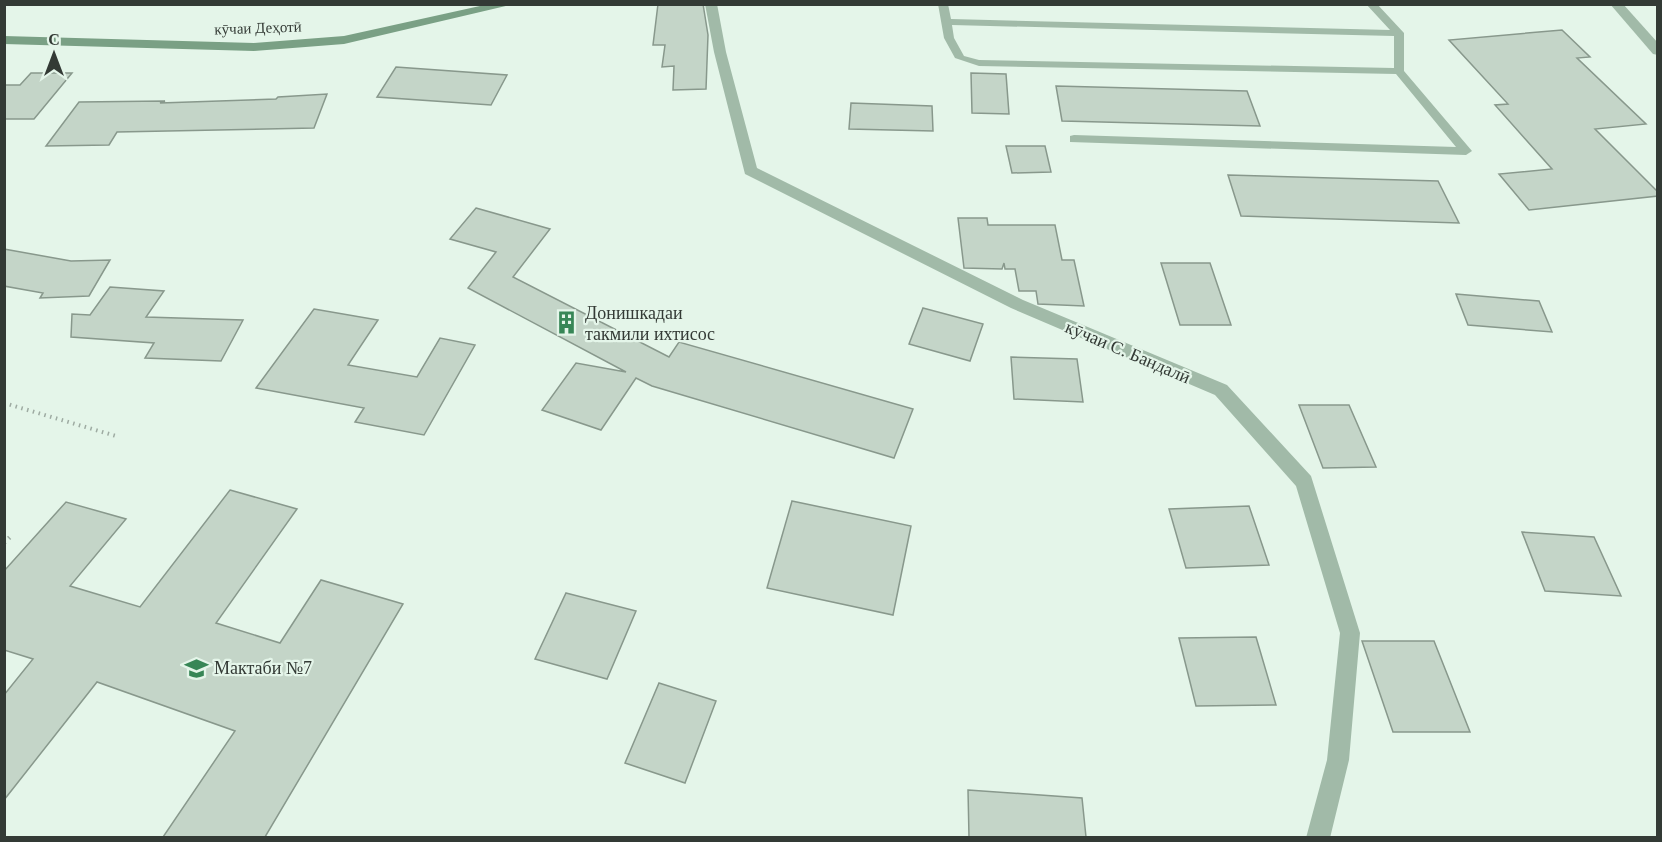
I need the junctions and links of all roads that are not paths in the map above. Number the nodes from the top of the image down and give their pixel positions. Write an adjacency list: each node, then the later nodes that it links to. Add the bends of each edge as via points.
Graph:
1 (508, 4): 8 (main road, кӯчаи Деҳотӣ, via 344,40 254,47)
2 (711, 4): 12 (street, кӯчаи С. Бандалӣ, via 750,171 1017,304 1221,390 1304,483 1350,633 1338,760)
3 (943, 4): 6 (lane)
4 (1371, 4): 7 (lane)
5 (1616, 4): 9 (street)
6 (946, 22): 7 (lane); 10 (lane, via 949,38 960,58 979,63)
7 (1399, 33): 10 (lane)
8 (4, 40)
9 (1658, 51)
10 (1399, 71): 11 (lane, via 1466,151)
11 (1074, 139)
12 (1318, 837)

